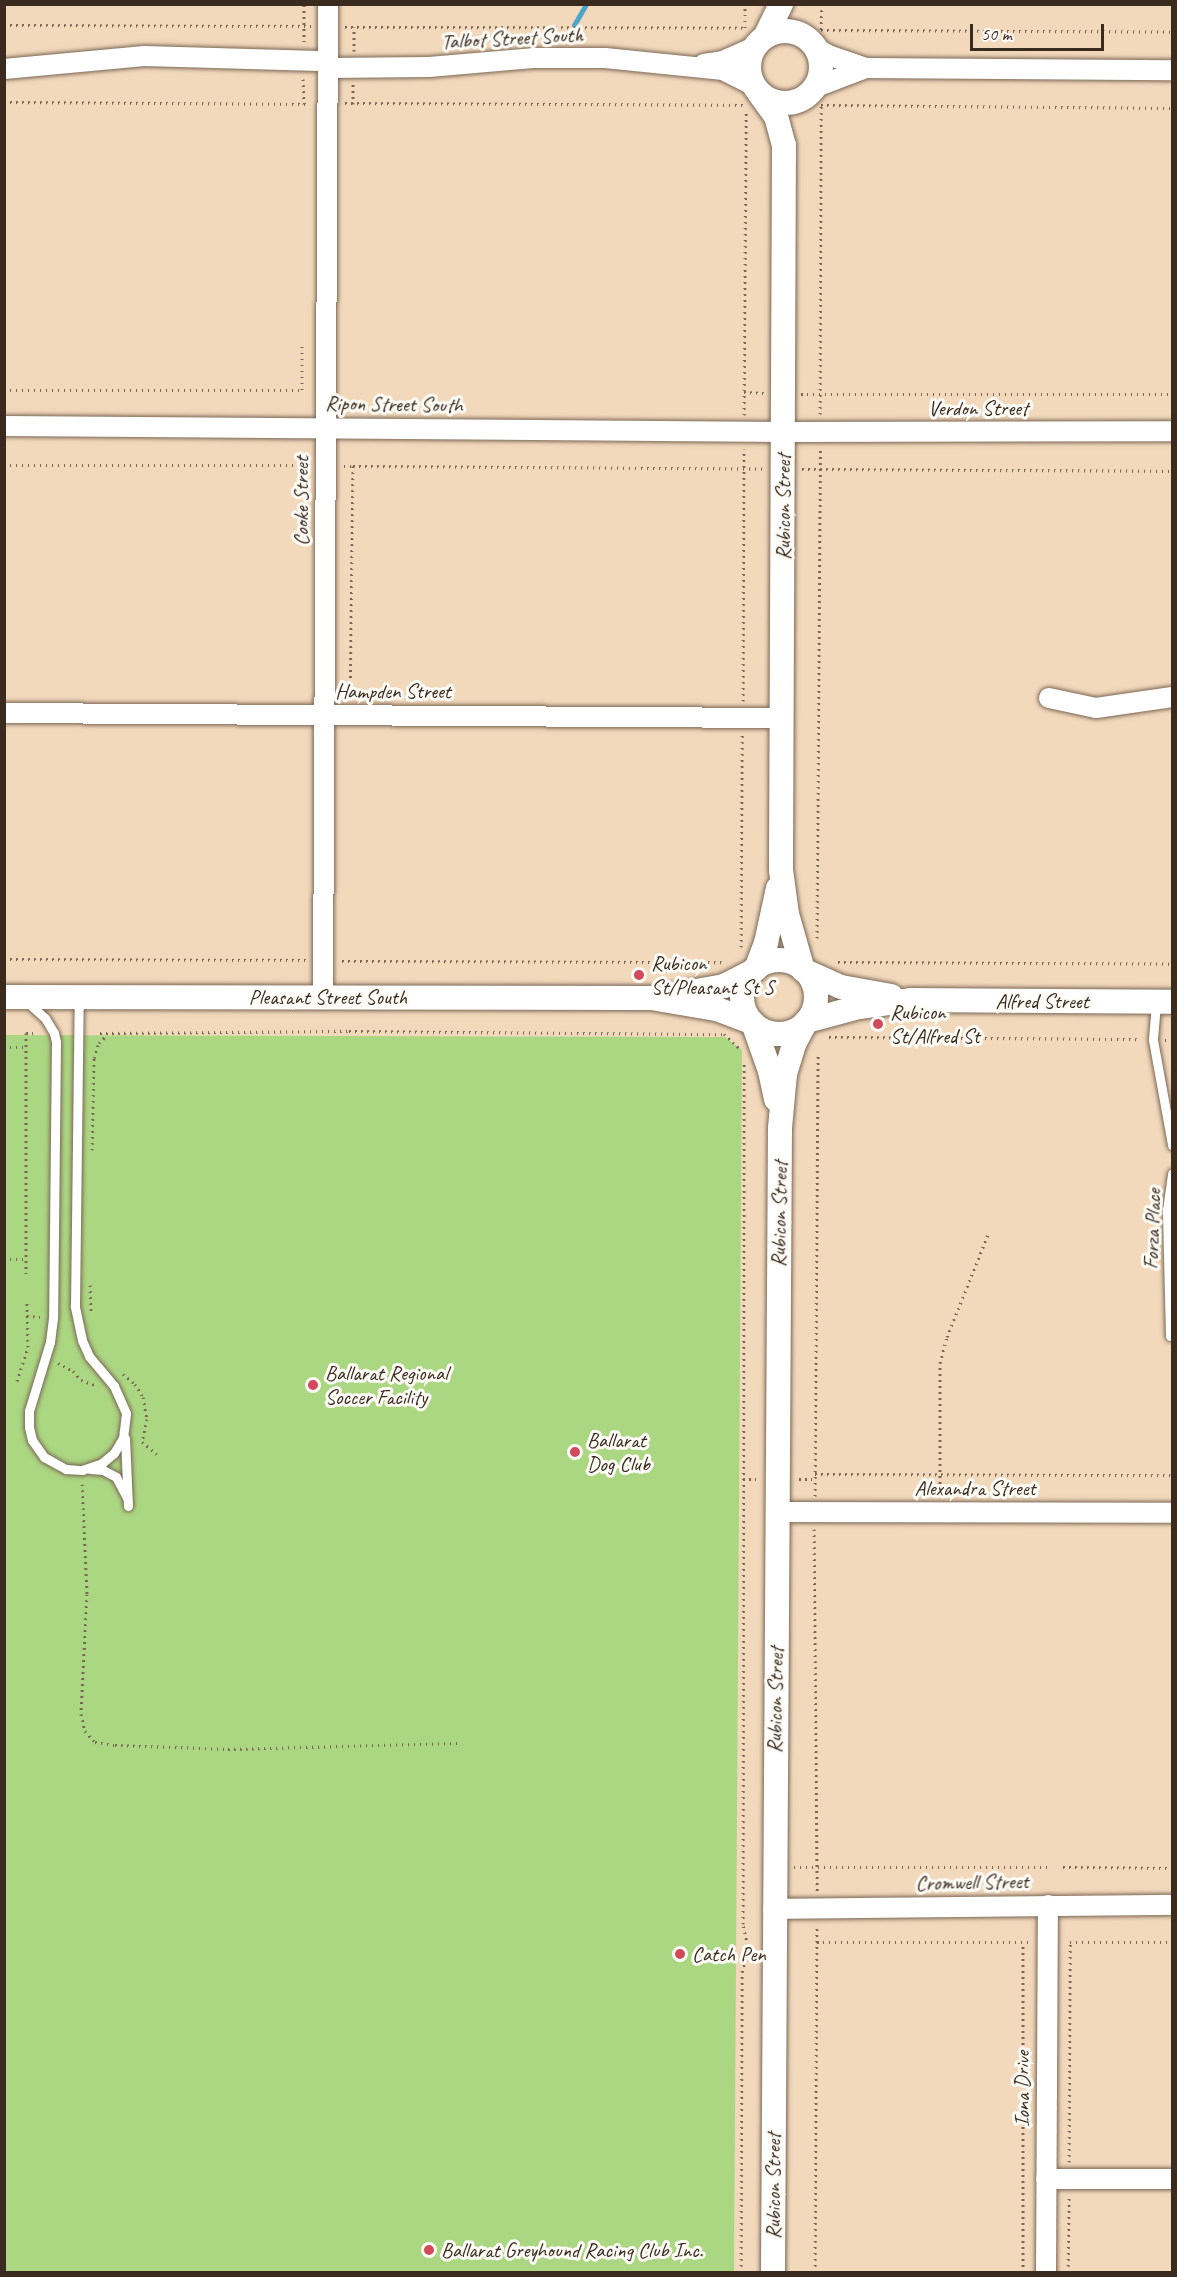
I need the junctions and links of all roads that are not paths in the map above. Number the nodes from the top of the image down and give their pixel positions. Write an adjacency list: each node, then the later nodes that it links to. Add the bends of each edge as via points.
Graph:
1 (328, 4): 6 (street, Cooke Street)
2 (781, 4): 5 (street)
3 (788, 4): 4 (street)
4 (809, 41): 5 (street, via 782,30); 8 (street); 12 (street, via 822,67)
5 (760, 42): 7 (street, via 723,60); 11 (street, via 748,66)
6 (328, 65): 7 (street, Talbot Street South, via 429,67 559,57); 9 (street, Talbot Street South, via 152,56); 15 (street, Cooke Street)
7 (698, 66): 11 (street, via 723,70)
8 (866, 68): 10 (street); 12 (street)
9 (4, 69)
10 (1173, 70)
11 (756, 89): 12 (street, via 769,100 785,104); 13 (street, Rubicon Street, via 776,116)
12 (810, 92): 13 (street, Rubicon Street)
13 (784, 145): 17 (street, Rubicon Street)
14 (4, 426): 15 (street, Ripon Street South)
15 (326, 427): 17 (street, Ripon Street South); 21 (street, Cooke Street)
16 (1173, 431): 17 (street, Verdon Street)
17 (783, 432): 22 (street, Rubicon Street)
18 (1173, 697): 19 (street, via 1096,708)
19 (1049, 698)
20 (4, 713): 21 (street, Hampden Street)
21 (324, 715): 22 (street, Hampden Street); 28 (street, Cooke Street)
22 (782, 718): 23 (street, Rubicon Street)
23 (781, 870): 24 (street, Rubicon Street, via 771,924); 25 (street, Rubicon Street, via 788,914)
24 (747, 967): 25 (street, via 779,960); 29 (street, Pleasant Street South, via 724,986); 32 (street, via 742,996)
25 (804, 970): 30 (street, Alfred Street, via 840,987); 33 (street, via 815,993)
26 (13, 997): 27 (street, Pleasant Street South); 39 (lane, via 45,1018 56,1042)
27 (79, 997): 28 (street, Pleasant Street South); 40 (lane)
28 (323, 997): 29 (street, Pleasant Street South)
29 (651, 998): 32 (street, Pleasant Street South, via 717,1009)
30 (911, 1000): 31 (street, Alfred Street); 33 (street, Alfred Street, via 859,1007)
31 (1164, 1001): 34 (lane, via 1153,1040)
32 (752, 1022): 33 (street, via 767,1032 779,1034 791,1032); 35 (street, Rubicon Street, via 770,1071)
33 (806, 1022): 35 (street, Rubicon Street, via 785,1074)
34 (1171, 1126): 36 (lane)
35 (780, 1128): 44 (street, Rubicon Street)
36 (1173, 1146)
37 (1173, 1173): 38 (lane, Forza Place, via 1167,1210)
38 (1171, 1285): 41 (lane, Forza Place)
39 (54, 1286): 40 (lane); 43 (lane, via 45,1359 29,1411 32,1440 38,1452 51,1463)
40 (75, 1286): 42 (lane, via 82,1340 123,1402)
41 (1170, 1336)
42 (125, 1427): 43 (lane, via 114,1453); 43 (lane, via 128,1506 116,1477 103,1470)
43 (85, 1469)
44 (777, 1512): 45 (street, Alexandra Street); 48 (street, Rubicon Street)
45 (1173, 1513)
46 (1048, 1905): 47 (street, Cromwell Street); 48 (street, Cromwell Street); 49 (street, Iona Drive)
47 (1173, 1905)
48 (773, 1909): 51 (street, Rubicon Street)
49 (1046, 2179): 50 (street); 52 (street, Iona Drive)
50 (1173, 2179)
51 (773, 2272)
52 (1046, 2272)

